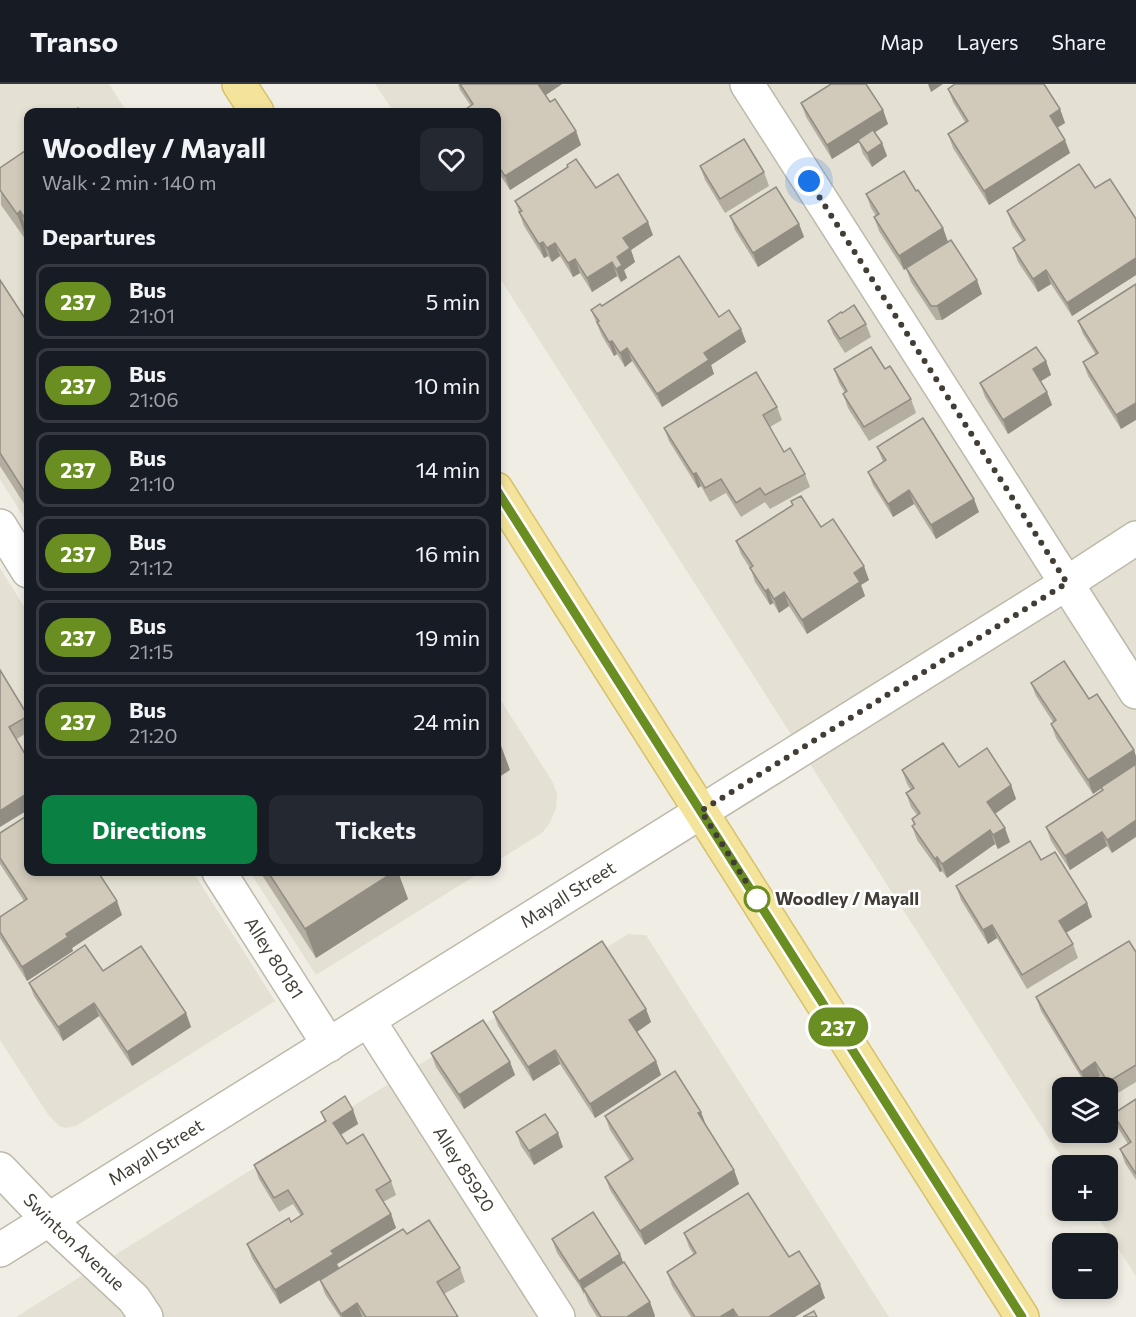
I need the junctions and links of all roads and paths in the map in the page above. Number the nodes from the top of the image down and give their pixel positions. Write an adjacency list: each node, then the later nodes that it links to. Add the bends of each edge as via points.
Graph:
1 (239, 84): 3 (main road)
2 (747, 84): 8 (street)
3 (254, 108)
4 (501, 497): 10 (main road)
5 (0, 526): 7 (street)
6 (1136, 538): 8 (street, Mayall Street)
7 (24, 565)
8 (1067, 583): 9 (street); 10 (street, Mayall Street)
9 (1136, 692)
10 (701, 811): 12 (street, Mayall Street); 19 (main road)
11 (222, 876): 13 (street, Alley 80181)
12 (369, 1021): 13 (street, Mayall Street); 18 (street, Alley 85920)
13 (329, 1045): 15 (street, Mayall Street)
14 (0, 1169): 15 (street, Swinton Avenue)
15 (48, 1219): 16 (street, Mayall Street); 17 (street, Swinton Avenue, via 134,1299)
16 (0, 1250)
17 (146, 1317)
18 (558, 1317)
19 (1022, 1317)

